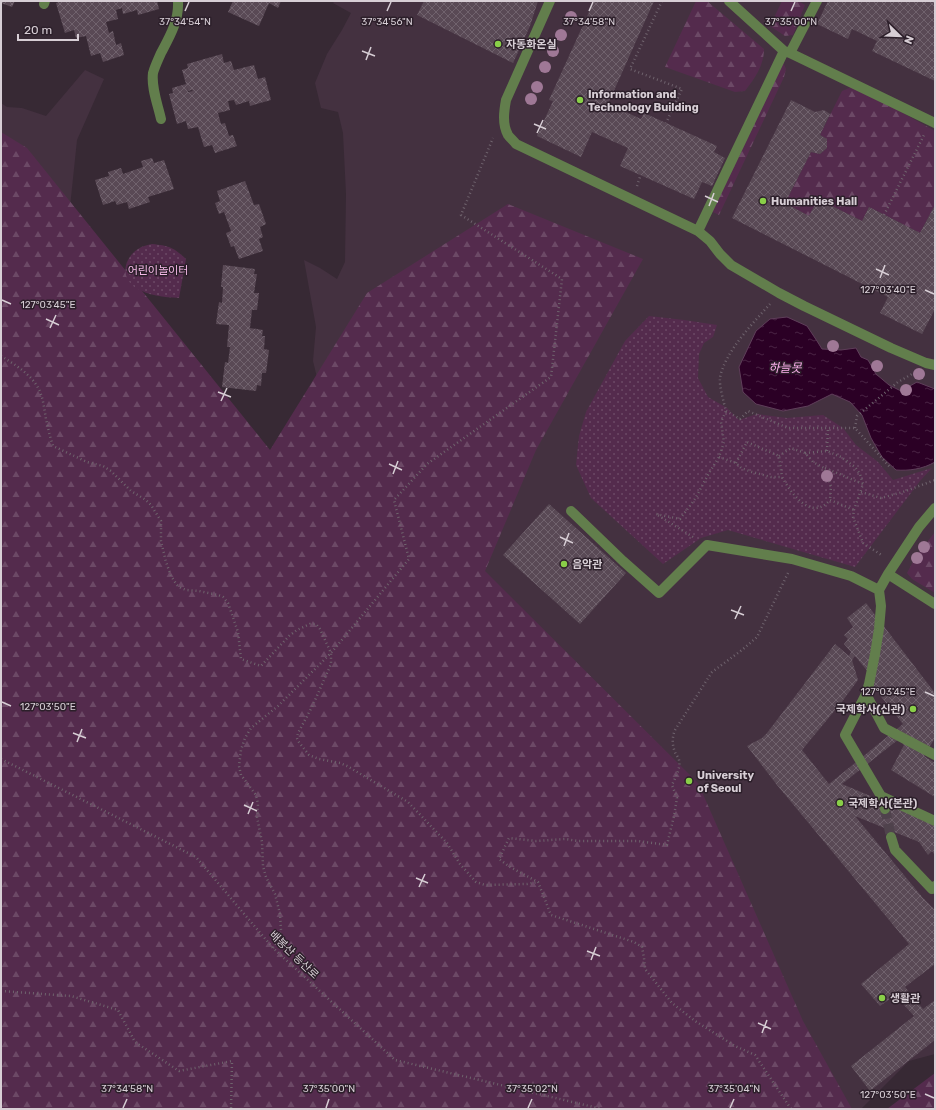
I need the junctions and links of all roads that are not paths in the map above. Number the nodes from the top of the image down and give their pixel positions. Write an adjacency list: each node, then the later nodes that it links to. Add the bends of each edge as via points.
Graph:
1 (178, 1): 6 (street, via 176,22 153,73 152,82)
2 (550, 1): 8 (street, via 506,100 504,113 508,135 516,144)
3 (729, 1): 5 (street)
4 (816, 1): 5 (street)
5 (787, 52): 7 (street); 8 (street)
6 (161, 119)
7 (933, 121)
8 (698, 231): 9 (street, via 710,240 731,265 779,293 890,348)
9 (935, 365)
10 (935, 508): 12 (street, via 919,527)
11 (571, 512): 13 (street, via 659,593 707,545 792,559 851,576)
12 (888, 574): 13 (street); 14 (street)
13 (879, 590): 15 (street, via 879,629)
14 (935, 604)
15 (866, 694): 16 (street, via 884,728); 17 (street, via 845,735)
16 (935, 755)
17 (881, 796): 18 (street); 19 (street)
18 (885, 809)
19 (935, 822)
20 (892, 837): 21 (street, via 895,850 932,889)
21 (935, 886)

